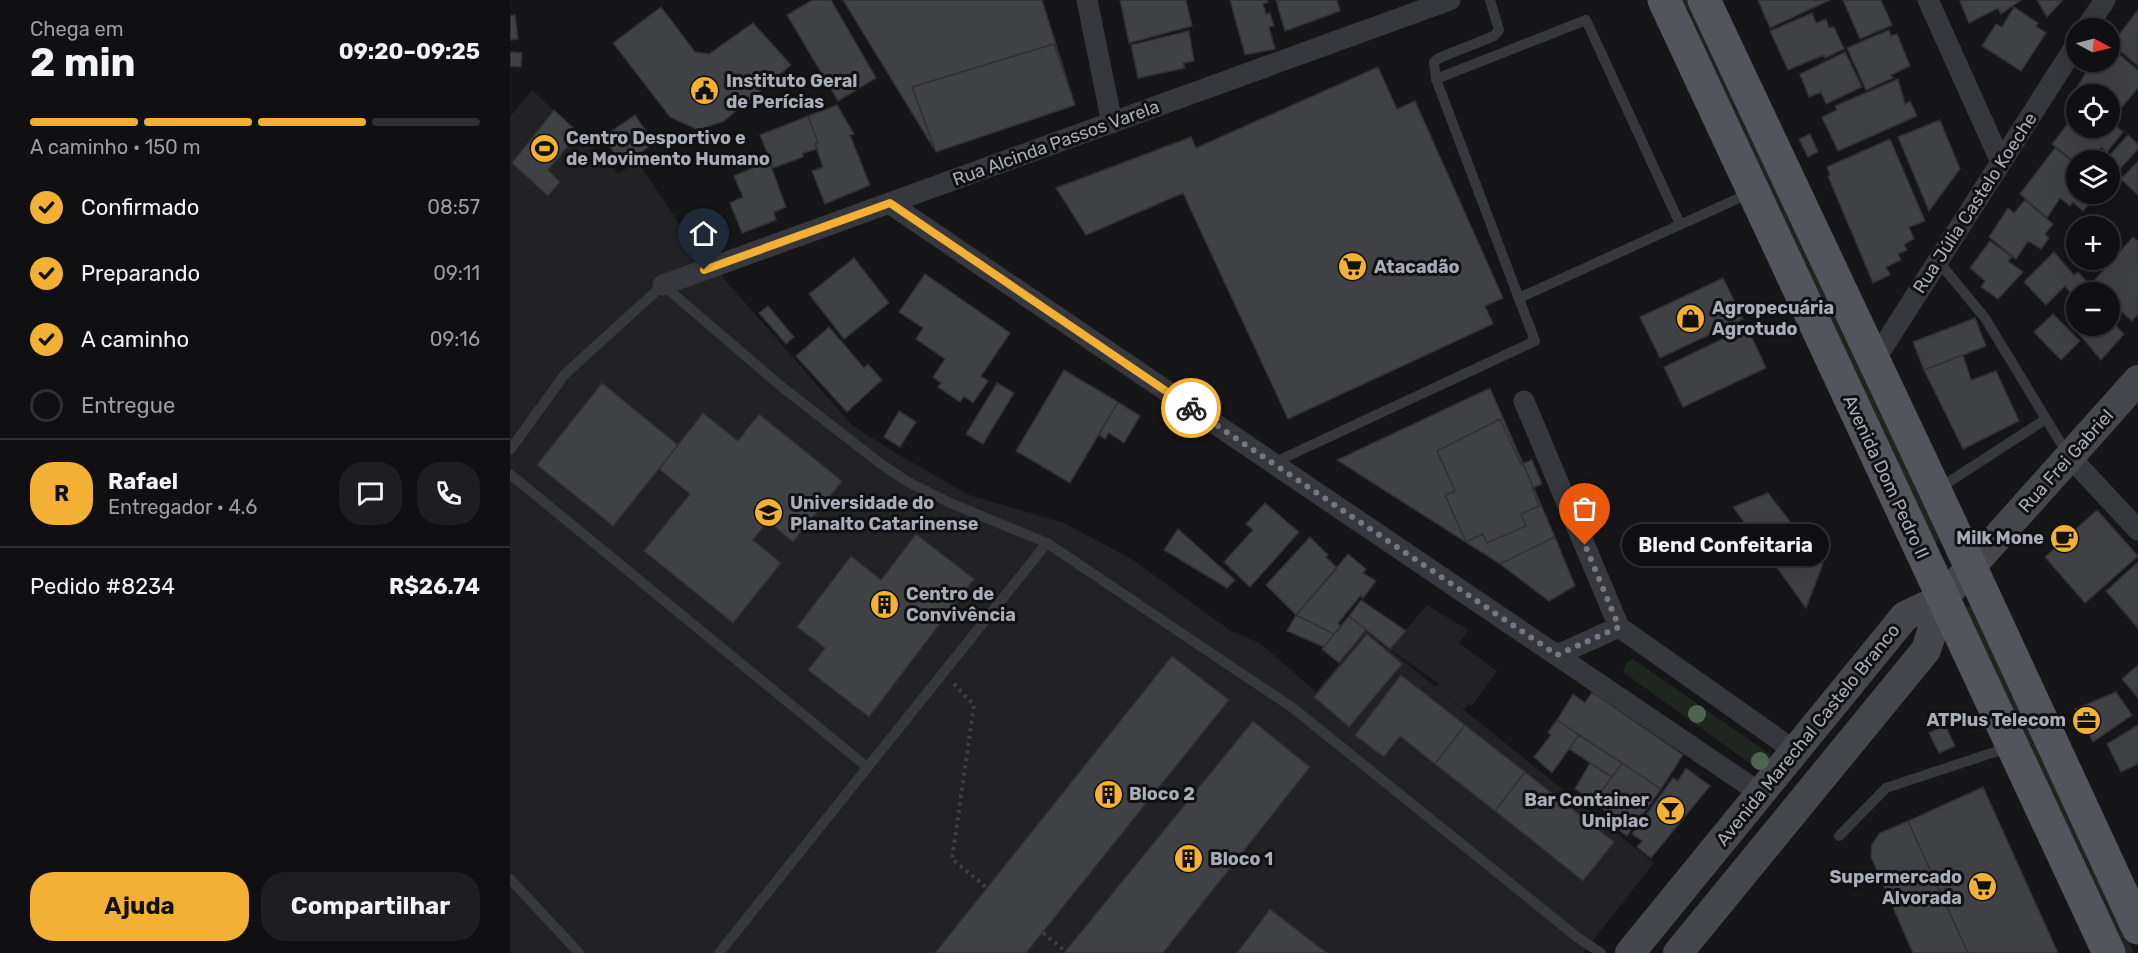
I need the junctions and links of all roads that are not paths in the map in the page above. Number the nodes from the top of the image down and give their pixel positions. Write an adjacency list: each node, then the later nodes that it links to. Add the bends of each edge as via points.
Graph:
1 (1086, 0): 11 (street)
2 (1450, 0): 11 (street, Rua Alcinda Passos Varela)
3 (1490, 0): 10 (lane, via 1499,30 1494,36 1439,58 1434,63)
4 (1664, 0): 13 (main road, Avenida Dom Pedro II)
5 (1704, 0): 19 (main road)
6 (1928, 0): 12 (street)
7 (2105, 0): 8 (street)
8 (2093, 18)
9 (2066, 61): 12 (street, Rua Júlia Castelo Koeche)
10 (1436, 79): 15 (lane, via 1586,20); 18 (lane)
11 (1112, 123): 14 (street, Rua Alcinda Passos Varela)
12 (2001, 162): 16 (street, Rua Júlia Castelo Koeche)
13 (1753, 191): 15 (lane); 31 (main road, Avenida Dom Pedro II)
14 (890, 203): 17 (street, Rua Alcinda Passos Varela); 25 (street)
15 (1680, 224): 18 (lane)
16 (1938, 261): 19 (street, Rua Júlia Castelo Koeche); 22 (lane, via 1985,318)
17 (663, 285): 23 (lane, via 565,374); 29 (lane, via 782,387 881,464 950,503)
18 (1519, 298): 25 (lane, via 1535,341)
19 (1874, 361): 27 (main road)
20 (2138, 380): 24 (main road, Rua Frei Gabriel)
21 (1524, 401): 32 (street)
22 (2046, 419): 24 (lane); 27 (lane)
23 (510, 450)
24 (2069, 456): 28 (street); 30 (main road, Rua Frei Gabriel)
25 (1273, 463): 33 (street)
26 (510, 474): 36 (lane)
27 (1935, 490): 30 (main road)
28 (2138, 530)
29 (1047, 543): 36 (lane); 44 (lane, via 1293,708)
30 (1970, 568): 31 (main road, Rua Frei Gabriel); 41 (main road)
31 (1943, 598): 34 (main road, Avenida Dom Pedro II); 35 (main road, Avenida Marechal Castelo Branco, via 1905,616); 38 (main road, Avenida Marechal Castelo Branco, via 1926,650)
32 (1619, 627): 33 (street); 35 (street)
33 (1557, 655): 37 (street)
34 (2013, 746): 39 (lane, via 1886,788); 47 (main road, Avenida Dom Pedro II)
35 (1795, 751): 37 (main road, Avenida Marechal Castelo Branco); 38 (main road)
36 (867, 767): 43 (lane)
37 (1760, 793): 38 (main road); 45 (main road, Avenida Marechal Castelo Branco)
38 (1803, 801): 46 (main road, Avenida Marechal Castelo Branco)
39 (1839, 836)
40 (510, 879): 42 (lane)
41 (2138, 928)
42 (579, 953)
43 (719, 953)
44 (1601, 953)
45 (1630, 953)
46 (1678, 953)
47 (2109, 953)

